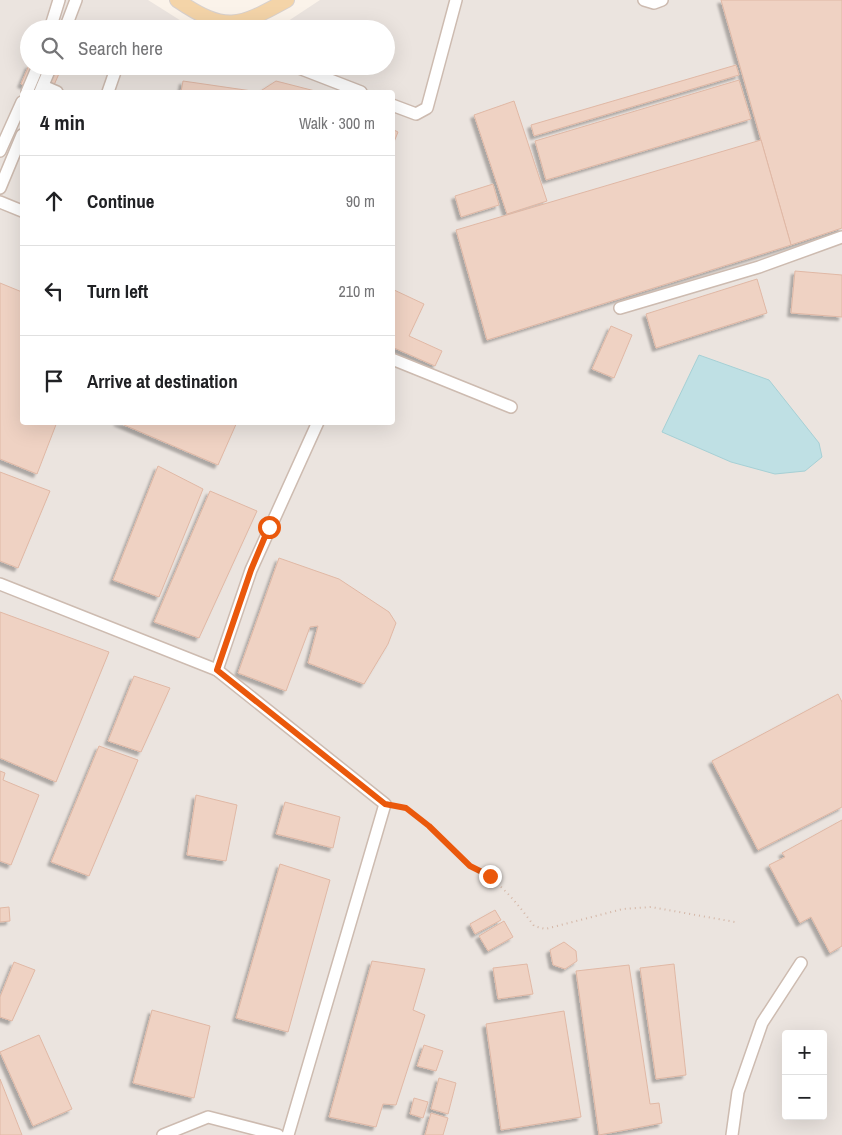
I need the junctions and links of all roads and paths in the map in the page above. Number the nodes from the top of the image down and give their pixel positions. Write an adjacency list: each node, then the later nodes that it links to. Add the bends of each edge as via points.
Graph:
1 (59, 0): 8 (lane)
2 (76, 0): 9 (lane)
3 (177, 0): 10 (main road)
4 (287, 0): 11 (main road)
5 (456, 0): 21 (lane, via 427,108 416,114)
6 (644, 0): 7 (lane, via 654,3)
7 (662, 0)
8 (53, 20)
9 (68, 20)
10 (214, 20)
11 (250, 20)
12 (34, 75): 17 (lane)
13 (47, 75): 16 (lane)
14 (114, 75): 18 (lane)
15 (317, 75): 19 (lane)
16 (42, 89)
17 (28, 90)
18 (109, 90)
19 (356, 90)
20 (20, 106): 23 (lane)
21 (395, 106)
22 (20, 140): 24 (lane)
23 (0, 151)
24 (0, 188)
25 (0, 202): 26 (lane)
26 (20, 210)
27 (842, 237): 28 (lane, via 759,267)
28 (620, 308)
29 (395, 360): 30 (lane)
30 (511, 407)
31 (317, 425): 33 (lane, via 251,570)
32 (0, 584): 33 (lane)
33 (217, 670): 34 (lane)
34 (385, 804): 35 (path, via 406,808 429,826 470,866 490,876 517,902 534,926 545,929 623,909 651,907); 39 (lane)
35 (735, 922)
36 (801, 964): 40 (lane, via 762,1023 738,1092)
37 (163, 1135): 38 (lane, via 208,1117)
38 (278, 1135)
39 (288, 1135)
40 (732, 1135)

